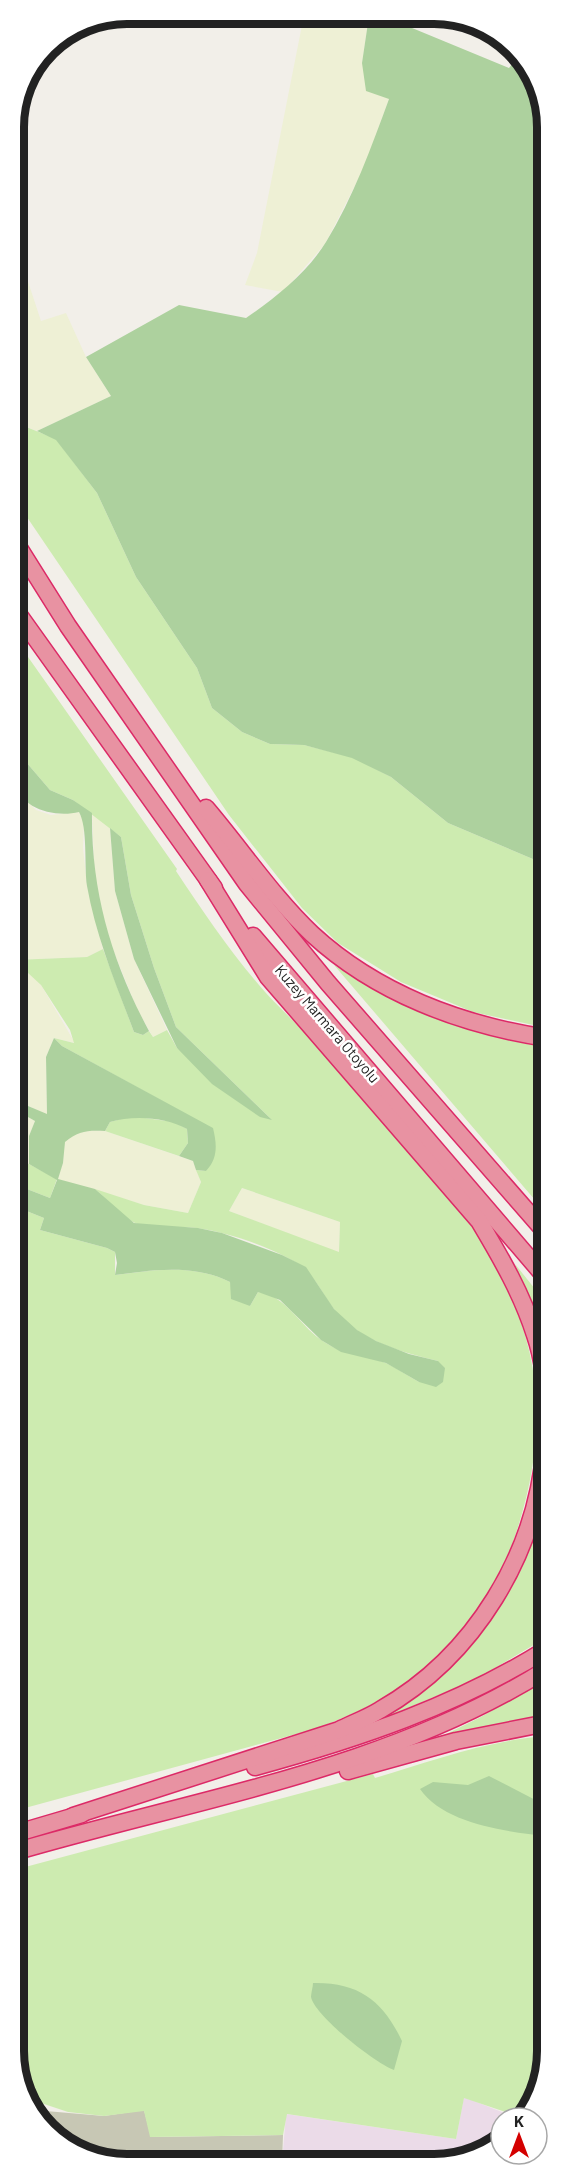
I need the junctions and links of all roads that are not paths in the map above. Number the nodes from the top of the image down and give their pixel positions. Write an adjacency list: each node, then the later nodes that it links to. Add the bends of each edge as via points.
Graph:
1 (24, 556): 3 (highway)
2 (24, 622): 4 (highway, Kuzey Marmara Otoyolu)
3 (145, 737): 5 (highway, via 295,915 348,962 391,989 438,1010 483,1025); 6 (highway, Kuzey Marmara Otoyolu, via 247,884)
4 (208, 880): 7 (highway, Kuzey Marmara Otoyolu, via 287,978); 8 (highway, via 268,977 479,1221 506,1265)
5 (537, 1036)
6 (537, 1223)
7 (537, 1267)
8 (537, 1342)
9 (537, 1495): 13 (highway, via 530,1524 498,1593 453,1653 381,1710 339,1730)
10 (537, 1654): 13 (highway, via 459,1698 387,1728)
11 (537, 1675): 15 (highway, via 502,1696 397,1743 308,1772)
12 (537, 1725): 15 (highway)
13 (73, 1816): 14 (highway)
14 (24, 1831)
15 (84, 1831): 16 (highway)
16 (24, 1849)

